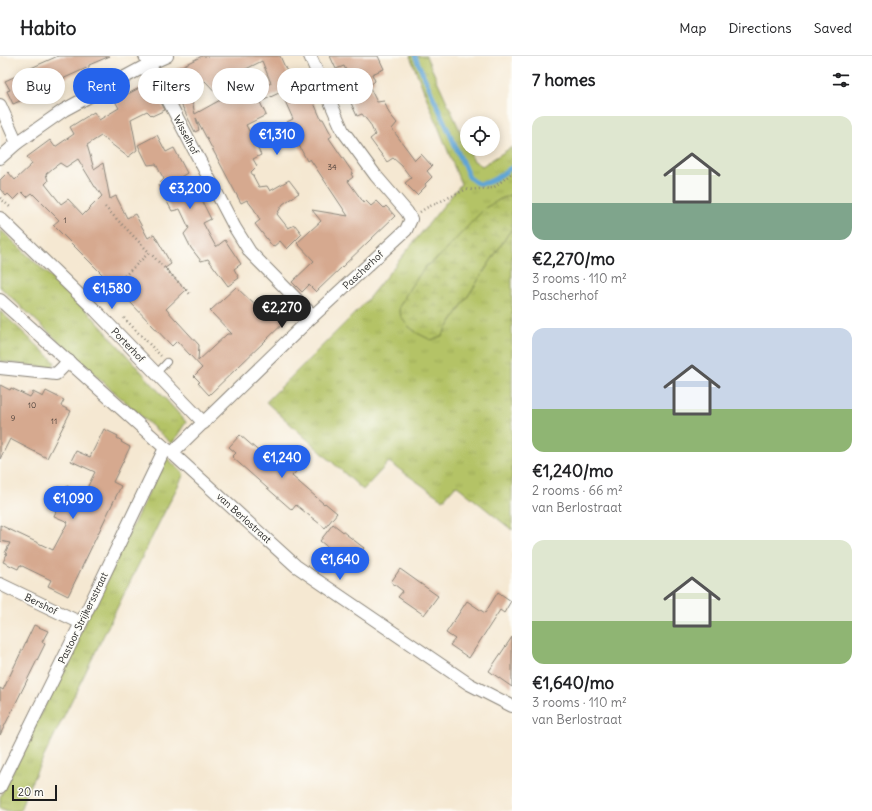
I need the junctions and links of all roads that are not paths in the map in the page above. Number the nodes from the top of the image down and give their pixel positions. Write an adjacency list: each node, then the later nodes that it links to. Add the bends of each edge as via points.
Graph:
1 (167, 56): 3 (street)
2 (310, 56): 9 (street, Pascherhof, via 343,131 411,220 406,230)
3 (147, 60): 5 (street, via 64,110); 9 (street, Wisselhof, via 250,252)
4 (0, 104): 5 (street)
5 (17, 143): 6 (street)
6 (0, 158)
7 (0, 218): 13 (street, Porterhof, via 92,307)
8 (0, 300): 10 (street, van Berlostraat)
9 (313, 316): 14 (street, Pascherhof)
10 (69, 361): 12 (street, via 56,374); 15 (street, van Berlostraat)
11 (168, 362): 13 (lane)
12 (0, 368)
13 (156, 374): 14 (street, Porterhof)
14 (204, 423): 15 (street, Pascherhof)
15 (168, 450): 17 (street, Pastoor Strijkersstraat); 18 (street, van Berlostraat, via 296,566 469,684)
16 (0, 584): 17 (street, Bershof)
17 (81, 623): 19 (street, Pastoor Strijkersstraat)
18 (512, 706)
19 (0, 787)

